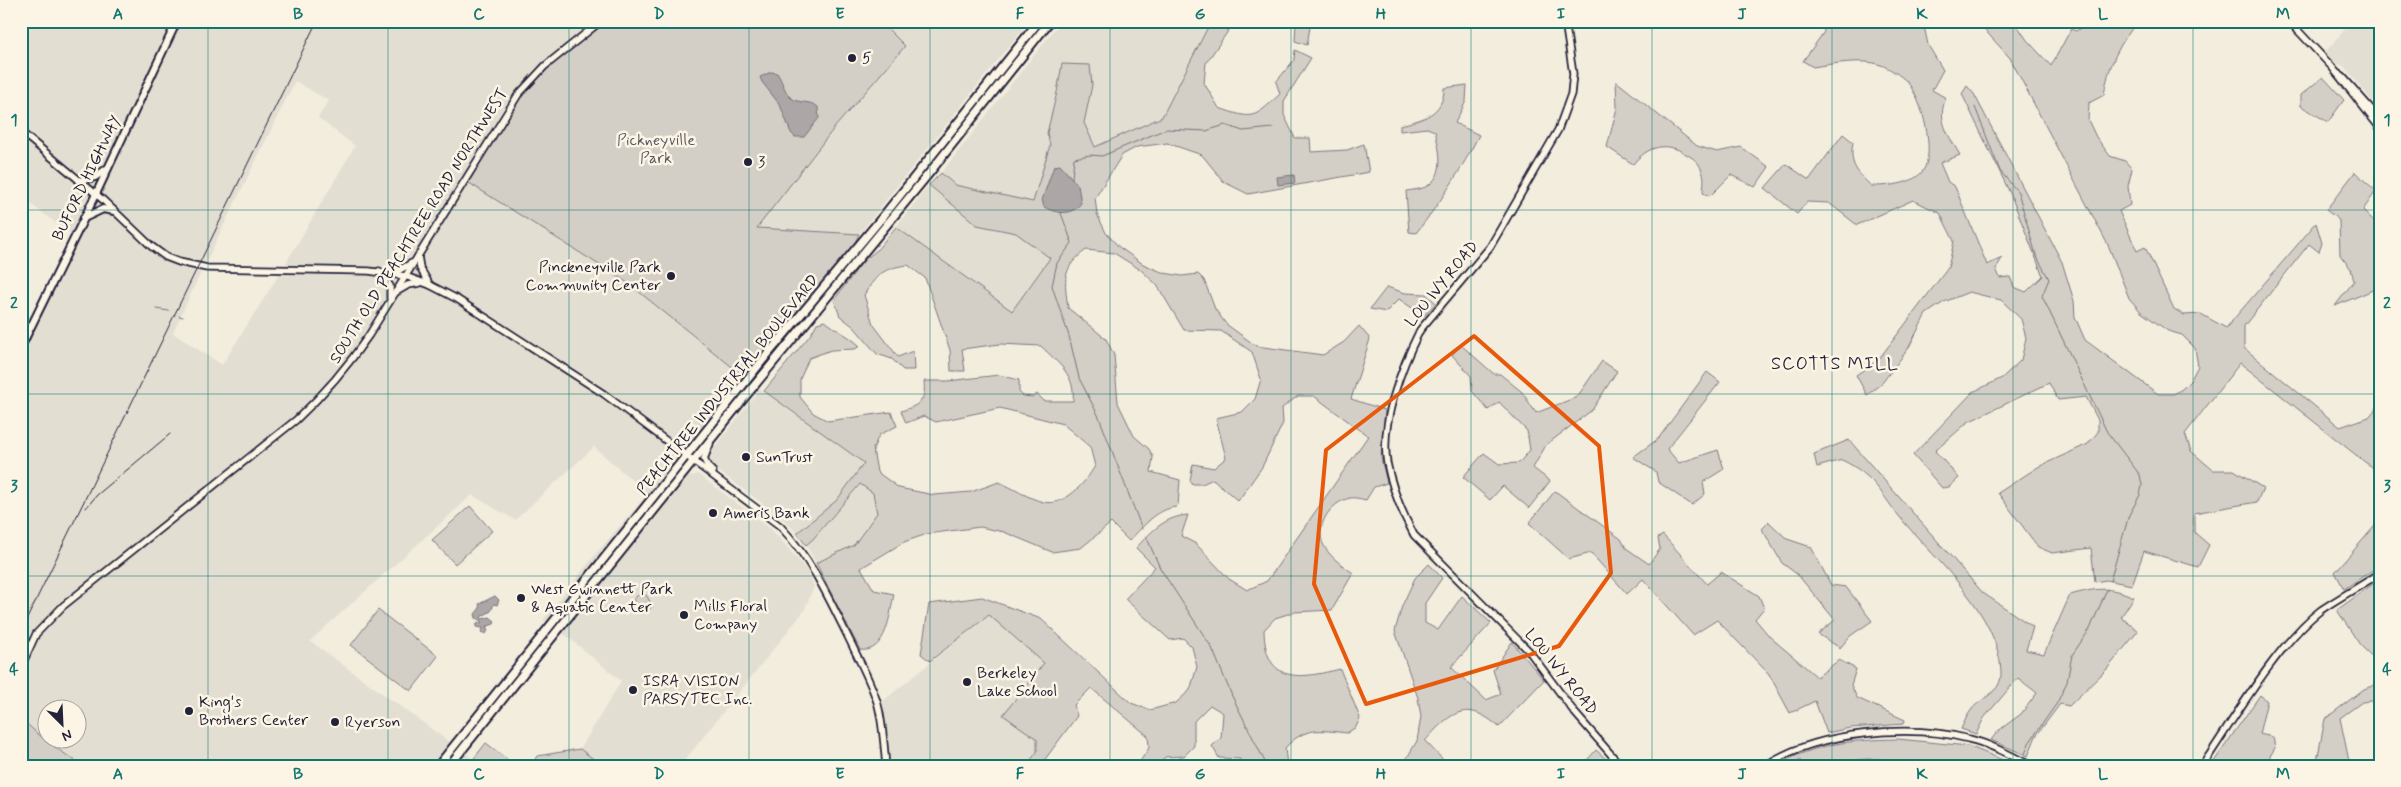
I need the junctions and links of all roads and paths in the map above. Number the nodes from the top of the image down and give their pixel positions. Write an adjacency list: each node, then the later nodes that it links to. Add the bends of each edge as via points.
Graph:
1 (176, 21): 11 (main road, BUFORD HIGHWAY)
2 (601, 21): 16 (street, SOUTH OLD PEACHTREE ROAD NORTHWEST, via 524,87)
3 (1039, 21): 26 (highway, PEACHTREE INDUSTRIAL BOULEVARD)
4 (1050, 21): 25 (highway, PEACHTREE INDUSTRIAL BOULEVARD)
5 (1565, 21): 34 (street, LOU IVY ROAD, via 1572,74 1569,100 1558,130 1496,239 1420,330 1390,414 1386,432 1387,462 1405,518 1414,535 1528,651)
6 (2289, 21): 7 (street)
7 (2337, 73): 8 (street); 9 (street)
8 (2380, 119)
9 (2380, 128)
10 (21, 132): 12 (street)
11 (109, 167): 12 (main road, via 95,177); 13 (main road, BUFORD HIGHWAY)
12 (79, 181): 13 (street)
13 (96, 194): 14 (street); 15 (main road, BUFORD HIGHWAY)
14 (114, 210): 15 (main road, via 103,209); 18 (street, via 166,257 188,265)
15 (83, 219): 24 (main road, BUFORD HIGHWAY)
16 (418, 255): 17 (street, SOUTH OLD PEACHTREE ROAD NORTHWEST); 21 (street)
17 (414, 262): 19 (street); 20 (street, SOUTH OLD PEACHTREE ROAD NORTHWEST)
18 (379, 272): 19 (street); 23 (street, via 390,286)
19 (392, 273): 20 (street)
20 (405, 276): 21 (street); 22 (street, SOUTH OLD PEACHTREE ROAD NORTHWEST)
21 (428, 284): 22 (street, via 408,285); 26 (street, via 457,298 604,394)
22 (394, 293): 23 (street, SOUTH OLD PEACHTREE ROAD NORTHWEST)
23 (390, 299): 30 (street, SOUTH OLD PEACHTREE ROAD NORTHWEST, via 350,364 314,404 63,606 36,634)
24 (21, 347)
25 (713, 439): 27 (highway, PEACHTREE INDUSTRIAL BOULEVARD); 28 (street, via 704,455 705,463)
26 (686, 457): 27 (street); 31 (highway, PEACHTREE INDUSTRIAL BOULEVARD)
27 (693, 463): 28 (street); 32 (highway, PEACHTREE INDUSTRIAL BOULEVARD)
28 (731, 489): 33 (street, via 780,526 810,564 872,688)
29 (2380, 573): 37 (street, via 2321,611 2288,645 2269,667)
30 (21, 668)
31 (438, 766)
32 (449, 766)
33 (886, 766)
34 (1621, 766)
35 (1765, 766): 36 (street, via 1802,746 1829,738 1893,732 1929,732 1969,739)
36 (2032, 766)
37 (2202, 766)

